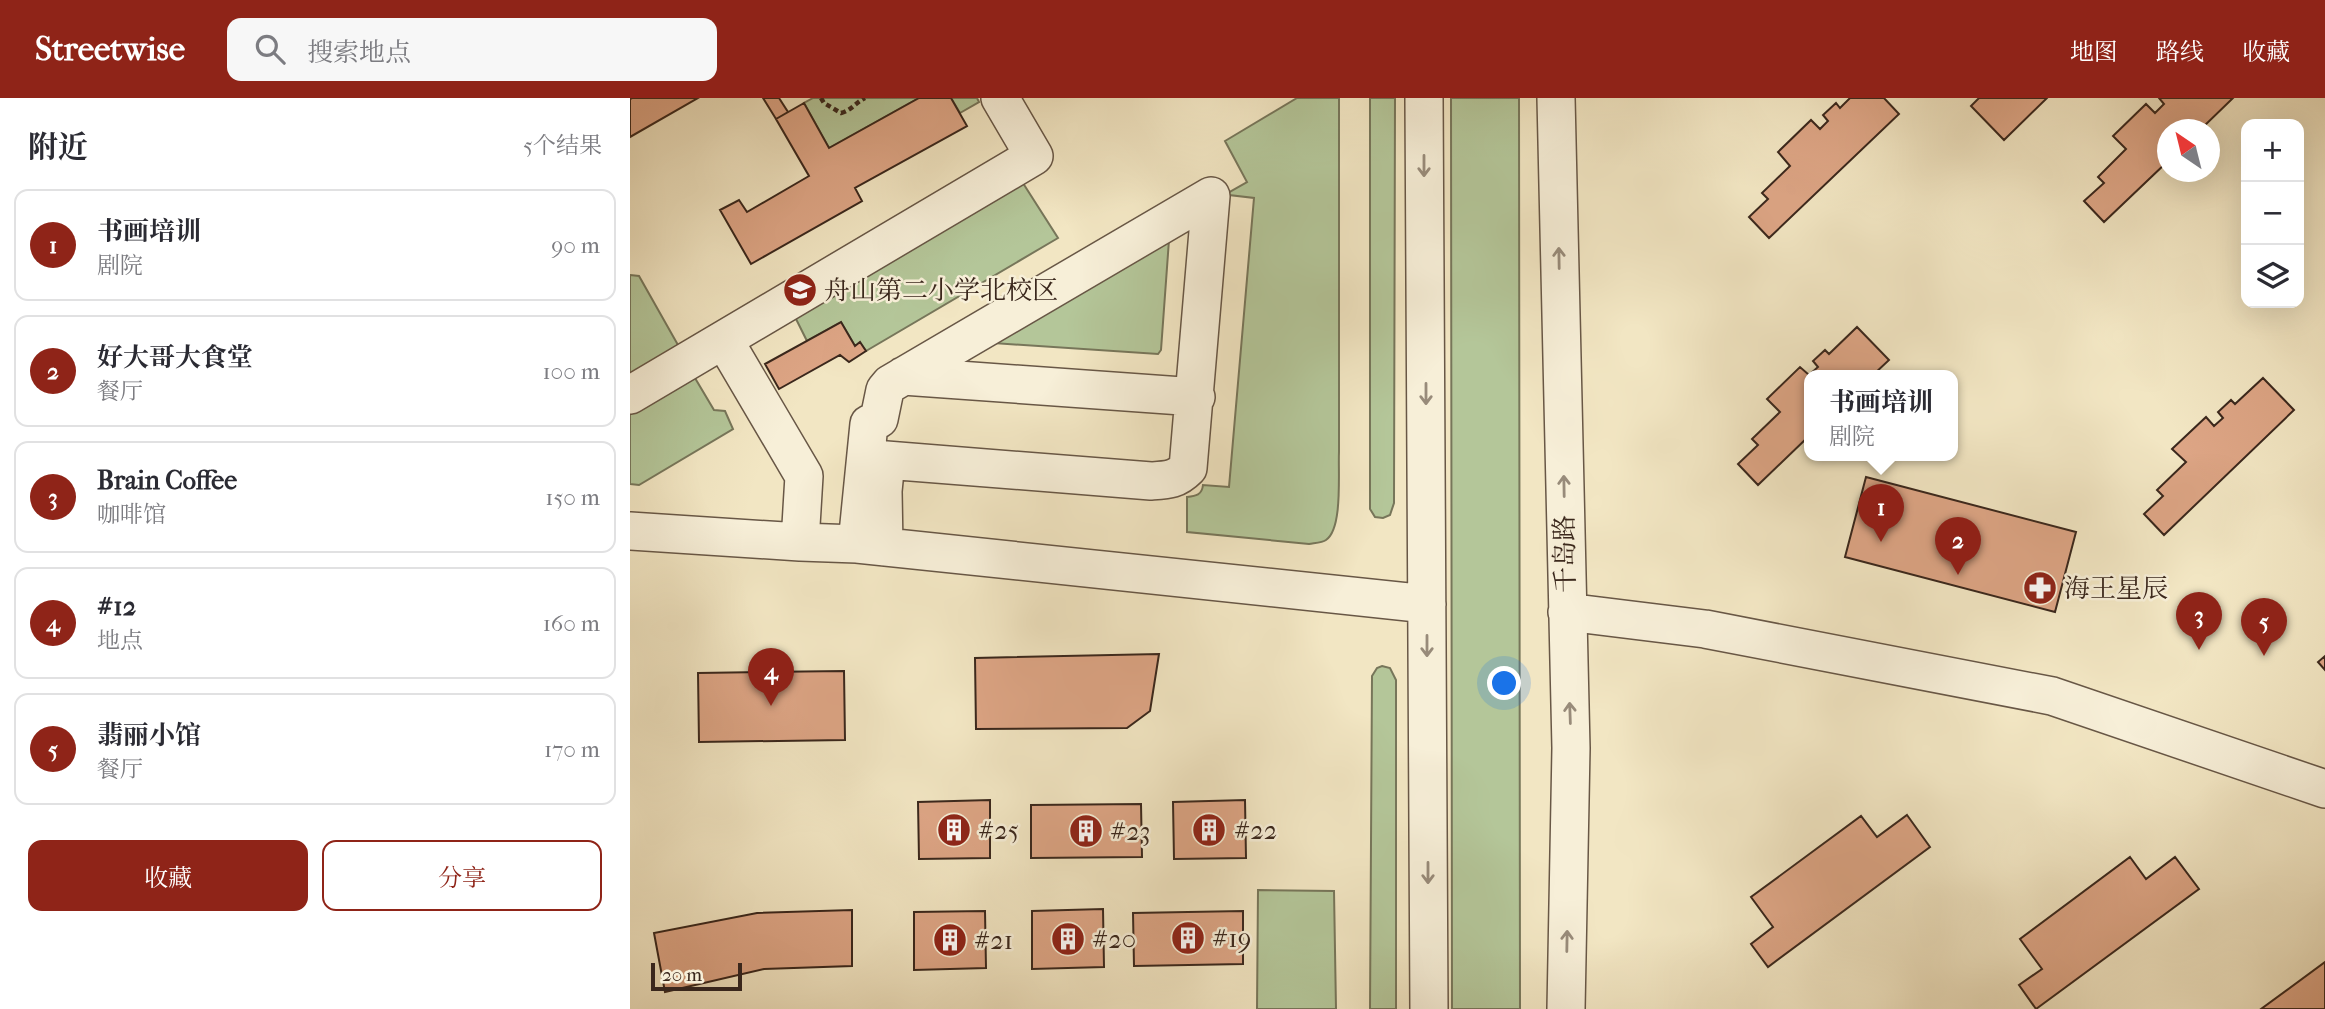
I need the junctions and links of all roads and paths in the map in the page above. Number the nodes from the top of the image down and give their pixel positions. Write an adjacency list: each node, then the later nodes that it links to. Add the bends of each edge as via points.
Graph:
1 (821, 98): 2 (path, via 841,113)
2 (865, 98)
3 (1000, 98): 6 (street, via 1034,156)
4 (1424, 98): 13 (street, one-way to 13)
5 (1556, 98): 14 (street, 千岛路, one-way to 5)
6 (724, 340): 8 (street); 11 (street, via 804,477)
7 (903, 376): 9 (street); 9 (street, via 1211,196); 12 (street, via 885,390 879,419 869,424)
8 (630, 395)
9 (1196, 397): 12 (street, via 1188,468 1172,480 886,460)
10 (630, 531): 11 (street)
11 (800, 542): 12 (street)
12 (870, 545): 13 (street)
13 (1427, 604): 16 (street, one-way to 16)
14 (1567, 612): 15 (street, via 1705,629 2052,696); 17 (street, 千岛路, one-way to 14)
15 (2325, 789)
16 (1429, 1009)
17 (1566, 1009)

